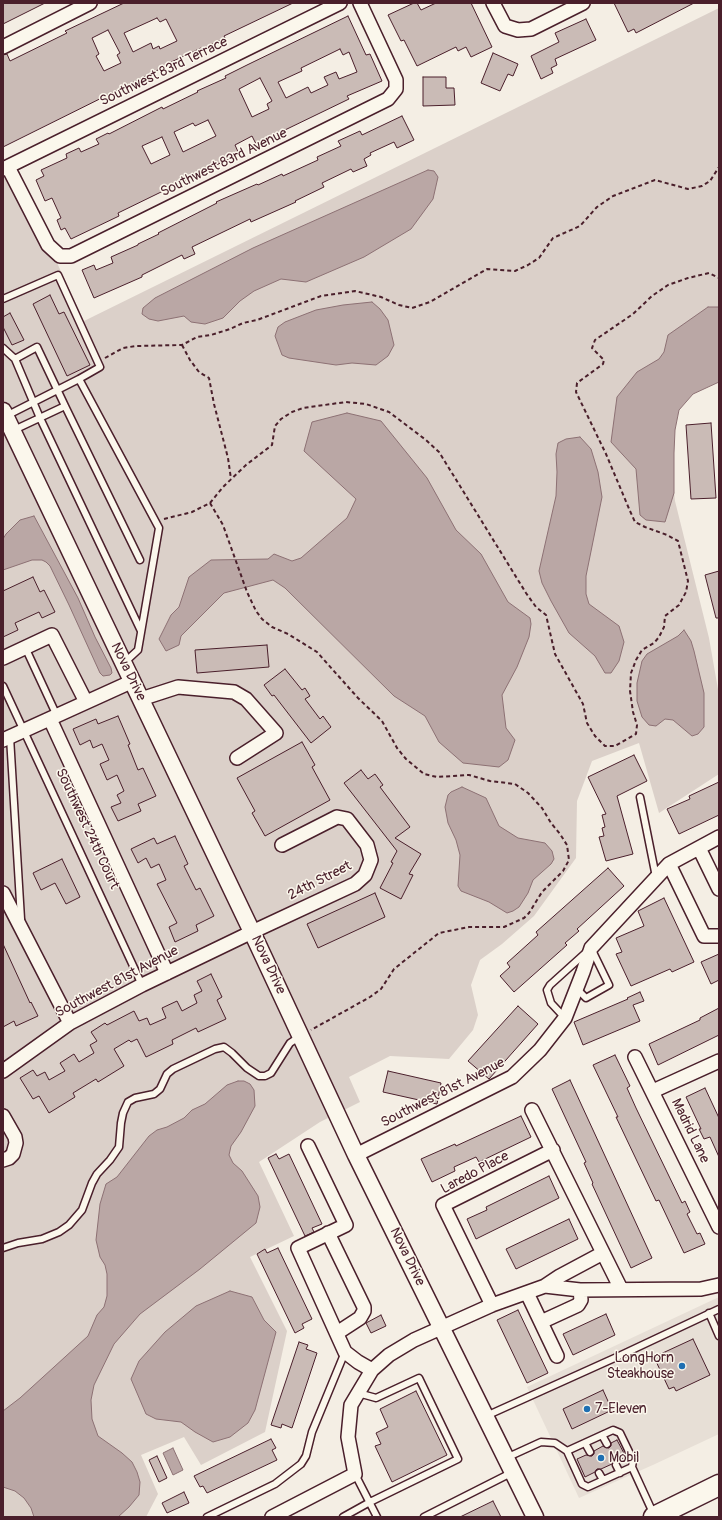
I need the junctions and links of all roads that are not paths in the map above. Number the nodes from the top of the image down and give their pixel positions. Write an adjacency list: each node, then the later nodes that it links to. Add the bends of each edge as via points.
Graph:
1 (90, 3): 6 (street)
2 (340, 3): 7 (street, Southwest 83rd Terrace)
3 (493, 3): 4 (street, via 505,26 518,30 531,29)
4 (583, 3)
5 (365, 4): 7 (street, Southwest 83rd Avenue, via 396,80 396,89 388,99 72,256 60,256 48,246)
6 (3, 47)
7 (5, 168)
8 (3, 299): 11 (lane, via 58,275 100,366)
9 (3, 348): 10 (lane)
10 (15, 359): 12 (lane, via 37,347); 13 (lane)
11 (80, 379): 12 (lane); 18 (lane, via 159,528)
12 (58, 390): 13 (lane); 14 (lane)
13 (33, 402): 15 (lane); 16 (lane)
14 (65, 406): 15 (lane); 17 (lane)
15 (40, 418): 16 (lane); 18 (lane)
16 (6, 419): 21 (street, Nova Drive)
17 (140, 560)
18 (142, 630): 21 (lane, via 138,650)
19 (25, 647): 20 (street); 25 (street, via 52,635); 26 (lane)
20 (3, 658)
21 (124, 663): 22 (street, Nova Drive)
22 (133, 681): 24 (street, Nova Drive); 25 (street)
23 (3, 686): 27 (lane, Southwest 24th Court)
24 (141, 699): 29 (street, via 178,687 234,692 246,699 276,732); 39 (street, Nova Drive)
25 (86, 702): 26 (street)
26 (54, 717): 27 (street); 42 (street, Southwest 24th Court)
27 (23, 731): 28 (street); 43 (lane, Southwest 24th Court)
28 (6, 739): 38 (lane)
29 (237, 758)
30 (640, 797): 35 (lane)
31 (719, 837): 33 (street, Southwest 81st Avenue)
32 (282, 845): 39 (street, 24th Street, via 338,817 347,819 367,845 371,860 365,875 355,884)
33 (699, 848): 34 (street, Southwest 81st Avenue); 36 (street)
34 (669, 864): 35 (street, Southwest 81st Avenue); 40 (street, via 704,936)
35 (656, 877): 41 (street, Southwest 81st Avenue)
36 (719, 889)
37 (3, 893): 38 (street)
38 (22, 929): 46 (street)
39 (252, 932): 42 (street, Southwest 81st Avenue); 47 (street, Nova Drive)
40 (719, 936)
41 (591, 948): 44 (street, Southwest 81st Avenue); 44 (lane, via 610,985 586,998); 45 (lane, via 547,990 551,1003)
42 (167, 973): 43 (street, Southwest 81st Avenue)
43 (142, 985): 46 (street, Southwest 81st Avenue)
44 (577, 989): 45 (street, Southwest 81st Avenue)
45 (565, 1018): 56 (street, Southwest 81st Avenue, via 540,1050 512,1077)
46 (70, 1023): 50 (street, Southwest 81st Avenue)
47 (305, 1034): 56 (street, Nova Drive); 60 (lane, via 290,1043 275,1068 265,1076 259,1076 247,1068 224,1047 173,1069 154,1094 128,1102 123,1113 119,1147 97,1174 82,1210 69,1225 42,1239)
48 (635, 1057): 51 (street, Madrid Lane)
49 (719, 1061): 51 (street, Madrid Lane)
50 (3, 1071)
51 (653, 1091): 58 (street, Madrid Lane)
52 (532, 1110): 55 (street)
53 (3, 1116): 57 (street, via 16,1143 13,1154)
54 (308, 1146): 59 (street, via 346,1225)
55 (553, 1150): 61 (street); 67 (street, Laredo Place, via 443,1205)
56 (356, 1155): 71 (street, Nova Drive)
57 (3, 1160)
58 (719, 1227)
59 (328, 1233): 72 (street, via 364,1307 360,1318); 72 (street, via 298,1248)
60 (3, 1248)
61 (604, 1253): 63 (street); 64 (street)
62 (719, 1285): 64 (street, via 701,1289)
63 (545, 1286): 65 (street); 66 (street)
64 (621, 1289): 65 (street)
65 (580, 1290): 70 (street, via 581,1300 578,1305)
66 (527, 1293): 67 (street); 70 (street)
67 (492, 1305): 71 (street)
68 (719, 1309): 69 (lane)
69 (709, 1314): 73 (lane); 78 (lane)
70 (541, 1322): 75 (street)
71 (442, 1328): 76 (street, via 414,1340 389,1355); 78 (street, Nova Drive)
72 (337, 1333): 74 (street)
73 (719, 1336)
74 (345, 1352): 76 (street); 93 (lane, via 301,1464 275,1484)
75 (556, 1356)
76 (372, 1370): 77 (street)
77 (358, 1393): 89 (street, via 351,1405 348,1437); 92 (lane, via 376,1398 419,1378 458,1459)
78 (485, 1417): 84 (street, Nova Drive)
79 (602, 1435): 80 (lane); 81 (lane); 86 (lane, via 613,1430 620,1433 633,1460)
80 (585, 1443): 82 (lane); 83 (lane)
81 (607, 1444)
82 (567, 1451): 84 (lane, via 555,1443 541,1442); 90 (lane, via 582,1484 588,1487)
83 (590, 1452)
84 (510, 1465): 97 (lane); 98 (street, Nova Drive)
85 (616, 1465): 88 (lane)
86 (632, 1467): 88 (lane); 99 (lane)
87 (599, 1473): 90 (lane)
88 (620, 1473): 90 (lane)
89 (355, 1474): 92 (lane); 94 (street)
90 (603, 1480)
91 (719, 1485): 99 (main road)
92 (370, 1502): 95 (lane); 96 (lane)
93 (207, 1517)
94 (272, 1517)
95 (343, 1517)
96 (377, 1517)
97 (424, 1517)
98 (535, 1517)
99 (655, 1517)

